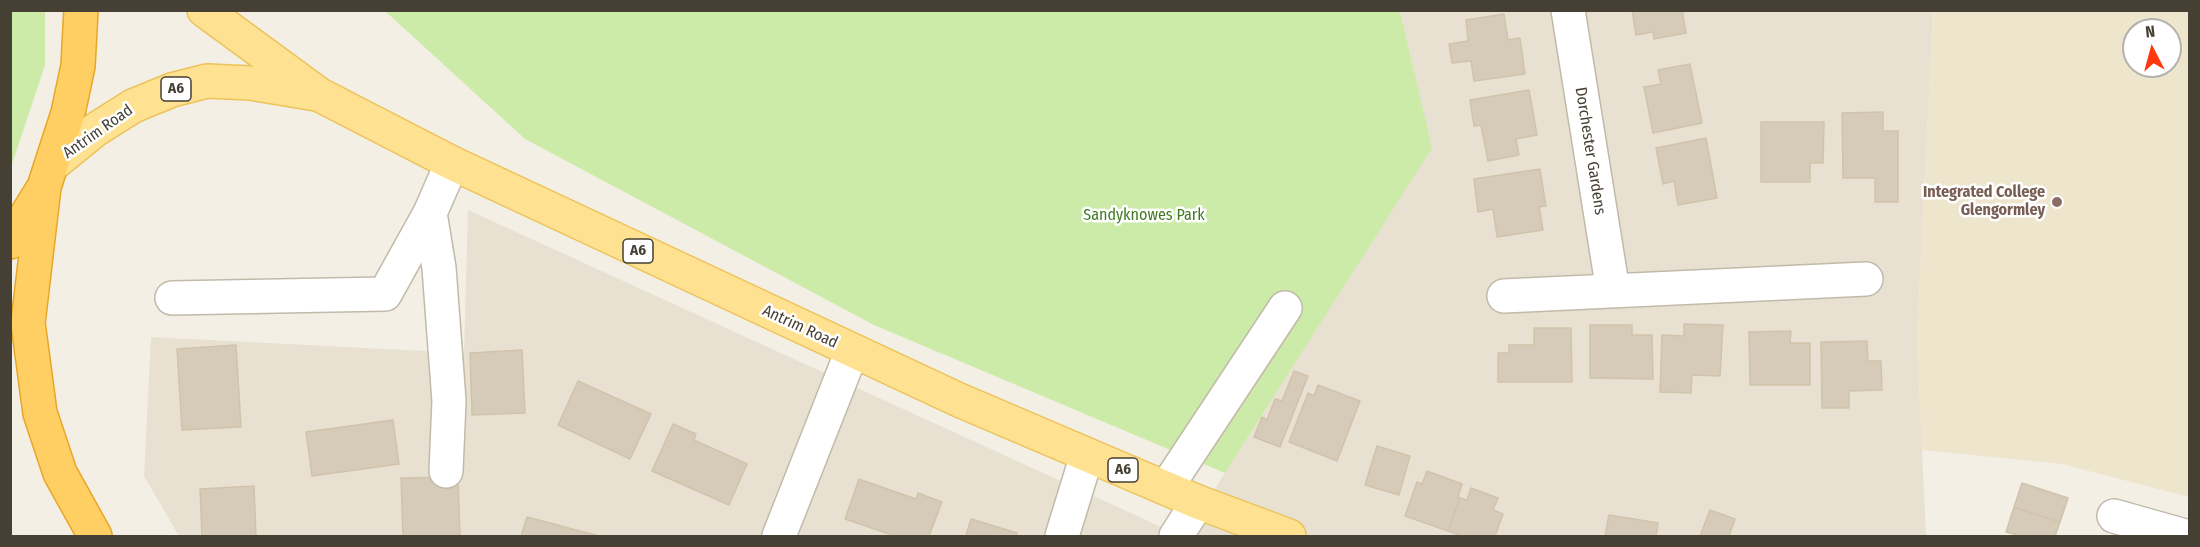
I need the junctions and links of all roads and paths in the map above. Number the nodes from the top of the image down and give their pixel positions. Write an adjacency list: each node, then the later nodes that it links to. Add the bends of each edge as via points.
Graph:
1 (81, 10): 6 (highway, A6, via 78,66)
2 (204, 10): 4 (main road, Antrim Road / A6)
3 (1568, 10): 10 (street, Dorchester Gardens)
4 (320, 95): 5 (main road, Antrim Road / A6); 6 (main road, Antrim Road / A6, via 250,83 207,81 172,90 133,106 95,130)
5 (452, 163): 7 (street); 14 (main road, Antrim Road / A6)
6 (48, 176): 8 (highway, A6); 20 (highway, via 28,323 40,412 60,472)
7 (430, 213): 12 (street, via 385,294); 16 (street, via 439,268 449,401)
8 (10, 242)
9 (1866, 279): 10 (street)
10 (1613, 291): 11 (street)
11 (1504, 296)
12 (172, 298)
13 (1285, 308): 17 (street)
14 (852, 351): 15 (main road, Antrim Road / A6); 21 (street)
15 (1087, 455): 17 (main road, Antrim Road / A6); 22 (street)
16 (446, 471)
17 (1166, 488): 18 (main road, Antrim Road / A6)
18 (1198, 502): 23 (street); 24 (main road, Antrim Road / A6)
19 (2114, 516): 25 (street)
20 (95, 537)
21 (779, 537)
22 (1062, 537)
23 (1176, 537)
24 (1289, 537)
25 (2185, 537)

